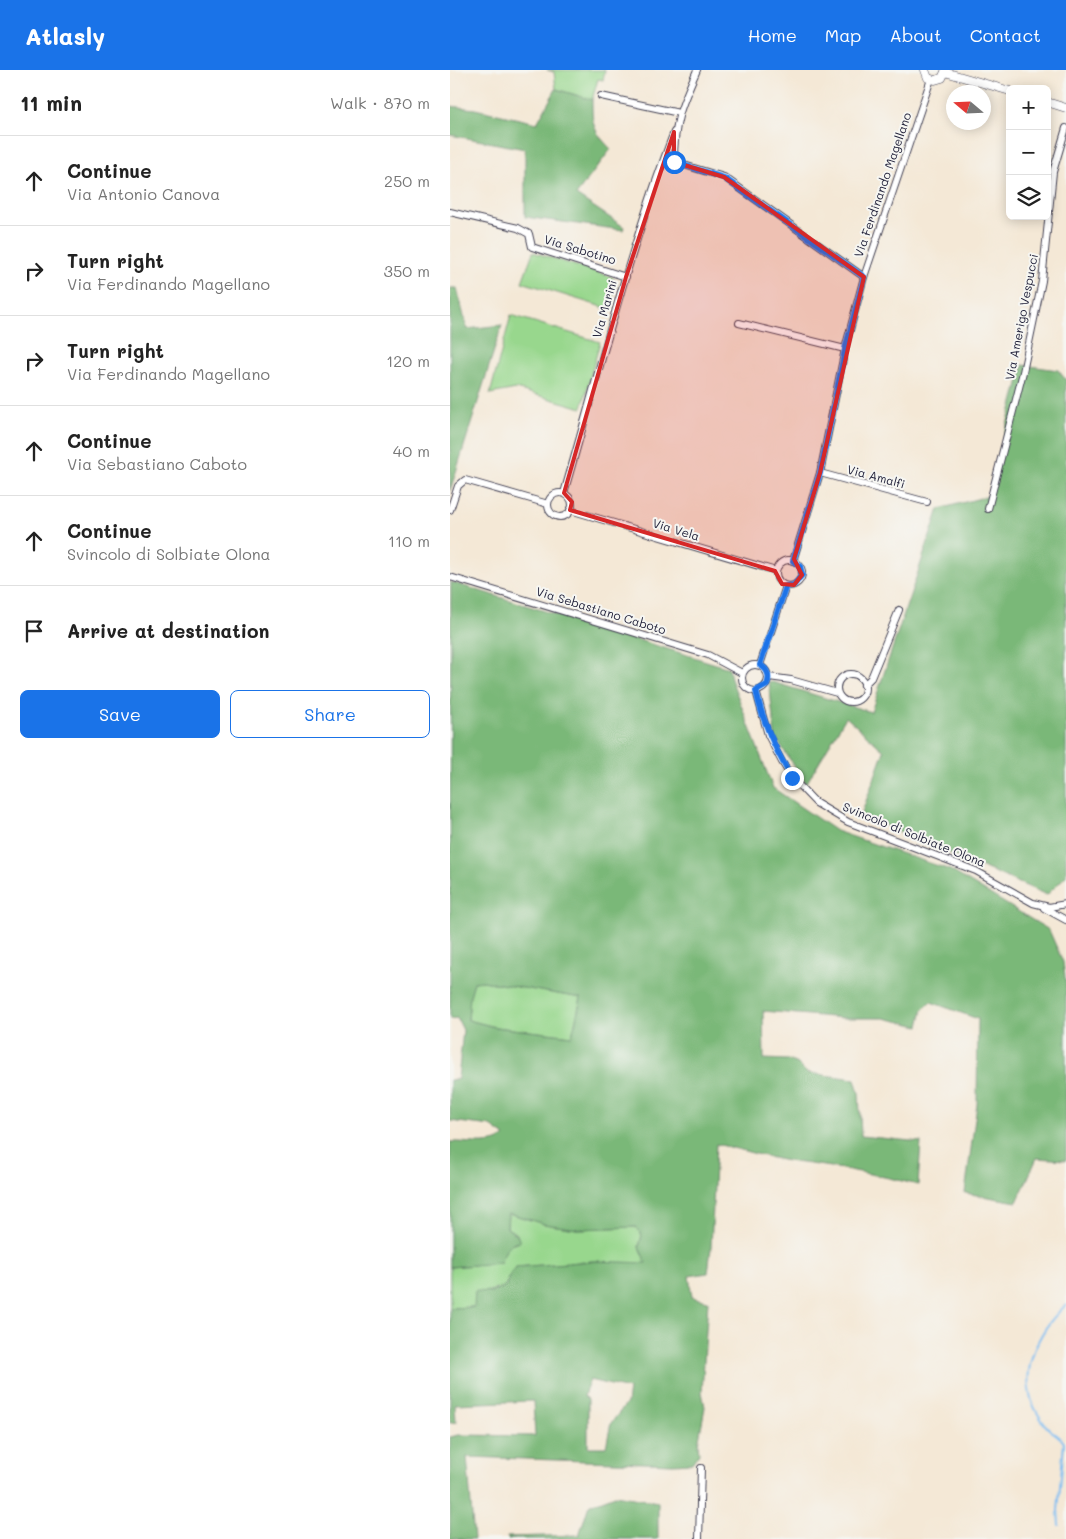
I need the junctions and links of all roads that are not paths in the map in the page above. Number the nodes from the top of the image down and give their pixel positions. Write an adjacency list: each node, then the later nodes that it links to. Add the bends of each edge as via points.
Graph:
1 (696, 70): 9 (street)
2 (924, 70): 4 (main road)
3 (945, 71): 4 (main road, via 938,79); 5 (main road)
4 (931, 79): 14 (street, Via Ferdinando Magellano)
5 (1006, 90)
6 (601, 96): 9 (street)
7 (1051, 103): 8 (main road)
8 (1066, 108)
9 (679, 113): 11 (street)
10 (1066, 128): 21 (street, Via Amerigo Vespucci, via 1053,172 1042,281)
11 (674, 132): 13 (street, Via Marini); 14 (street, via 674,162 724,178)
12 (450, 212): 13 (street, Via Sabotino, via 518,228 529,234 532,247)
13 (626, 277): 18 (street, Via Marini)
14 (864, 277): 16 (street, Via Ferdinando Magellano)
15 (739, 323): 16 (street)
16 (845, 349): 17 (street, Via Ferdinando Magellano)
17 (820, 473): 19 (street, Via Amalfi); 24 (street, Via Ferdinando Magellano)
18 (564, 493): 20 (street, via 553,494); 23 (street, via 572,502)
19 (927, 502)
20 (548, 504): 22 (street, Via Vela, via 465,480 458,486); 23 (street, Via Vela, via 550,512 556,516 564,516)
21 (988, 509)
22 (450, 510)
23 (570, 510): 25 (street, Via Vela)
24 (793, 561): 25 (street, via 782,562); 27 (street, via 800,566 802,575 794,585)
25 (776, 572): 27 (street, via 777,579)
26 (450, 577): 30 (street, Via Sebastiano Caboto, via 708,655)
27 (786, 586): 29 (street)
28 (898, 610): 32 (street, via 871,678)
29 (760, 665): 30 (street, via 748,667); 31 (street)
30 (742, 674): 33 (street, Via Sebastiano Caboto, via 744,686)
31 (769, 677): 33 (street, via 767,685); 34 (street)
32 (864, 685): 34 (street, via 863,694 857,701 843,700); 34 (street, via 860,677 847,674 837,684)
33 (756, 691): 36 (street, Svincolo di Solbiate Olona, via 768,735 782,762 792,778 816,803 848,822 976,871)
34 (838, 693)
35 (1066, 904): 36 (street, Svincolo di Solbiate Olona)
36 (1038, 905): 37 (street, Svincolo di Solbiate Olona)
37 (1066, 920)
38 (701, 1468): 39 (street)
39 (699, 1539)

